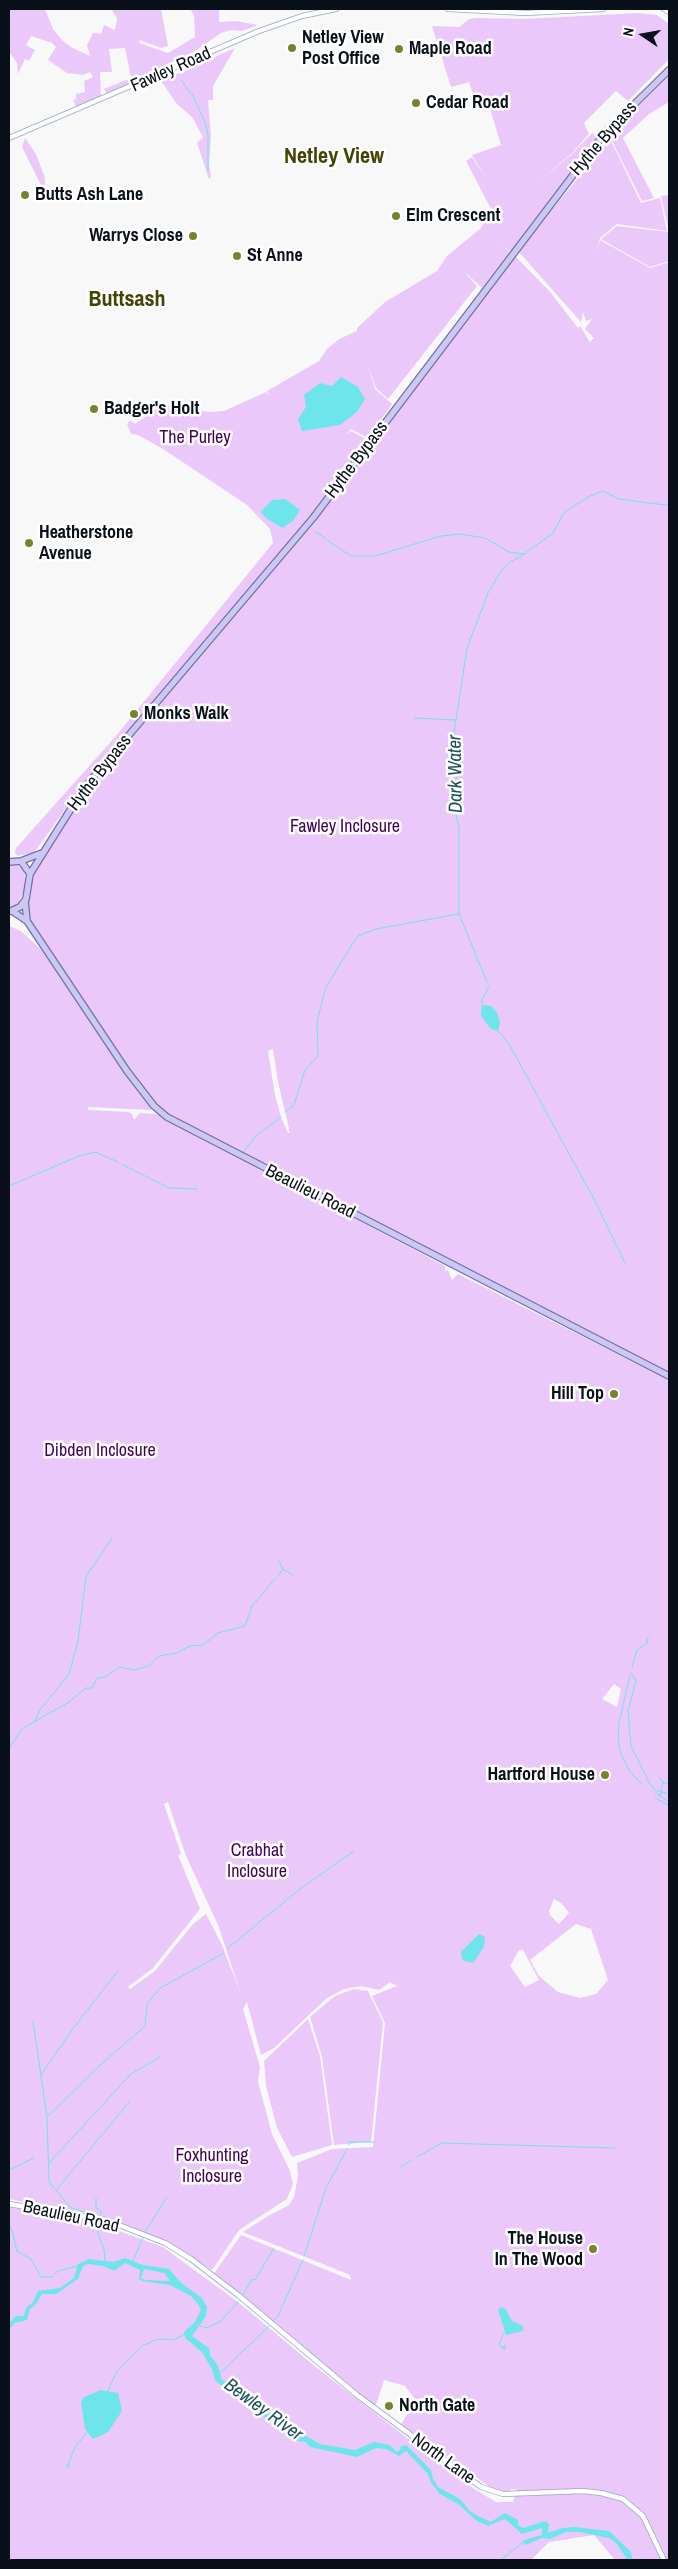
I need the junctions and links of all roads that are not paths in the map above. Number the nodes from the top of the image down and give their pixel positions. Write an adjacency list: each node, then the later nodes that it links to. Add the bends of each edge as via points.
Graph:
1 (336, 9): 7 (street, Fawley Road, via 302,16 259,31)
2 (448, 9): 3 (street, via 526,12)
3 (603, 9)
4 (664, 9): 5 (street)
5 (669, 12)
6 (669, 70): 8 (main road, Hythe Bypass, via 605,133 313,518 84,788)
7 (9, 138)
8 (45, 851): 9 (main road); 11 (main road, Hythe Bypass)
9 (22, 861): 10 (main road); 11 (main road)
10 (9, 862)
11 (30, 874): 12 (main road)
12 (26, 899): 13 (main road, via 20,907); 14 (main road)
13 (10, 911): 14 (main road, Beaulieu Road)
14 (27, 921): 15 (main road, Beaulieu Road, via 127,1071 154,1106 167,1117)
15 (669, 1376)
16 (9, 2204): 17 (street, Beaulieu Road, via 106,2220 164,2244)
17 (211, 2275): 18 (street, North Lane, via 357,2395 481,2487 503,2494 582,2491 623,2499 643,2516)
18 (664, 2560)

